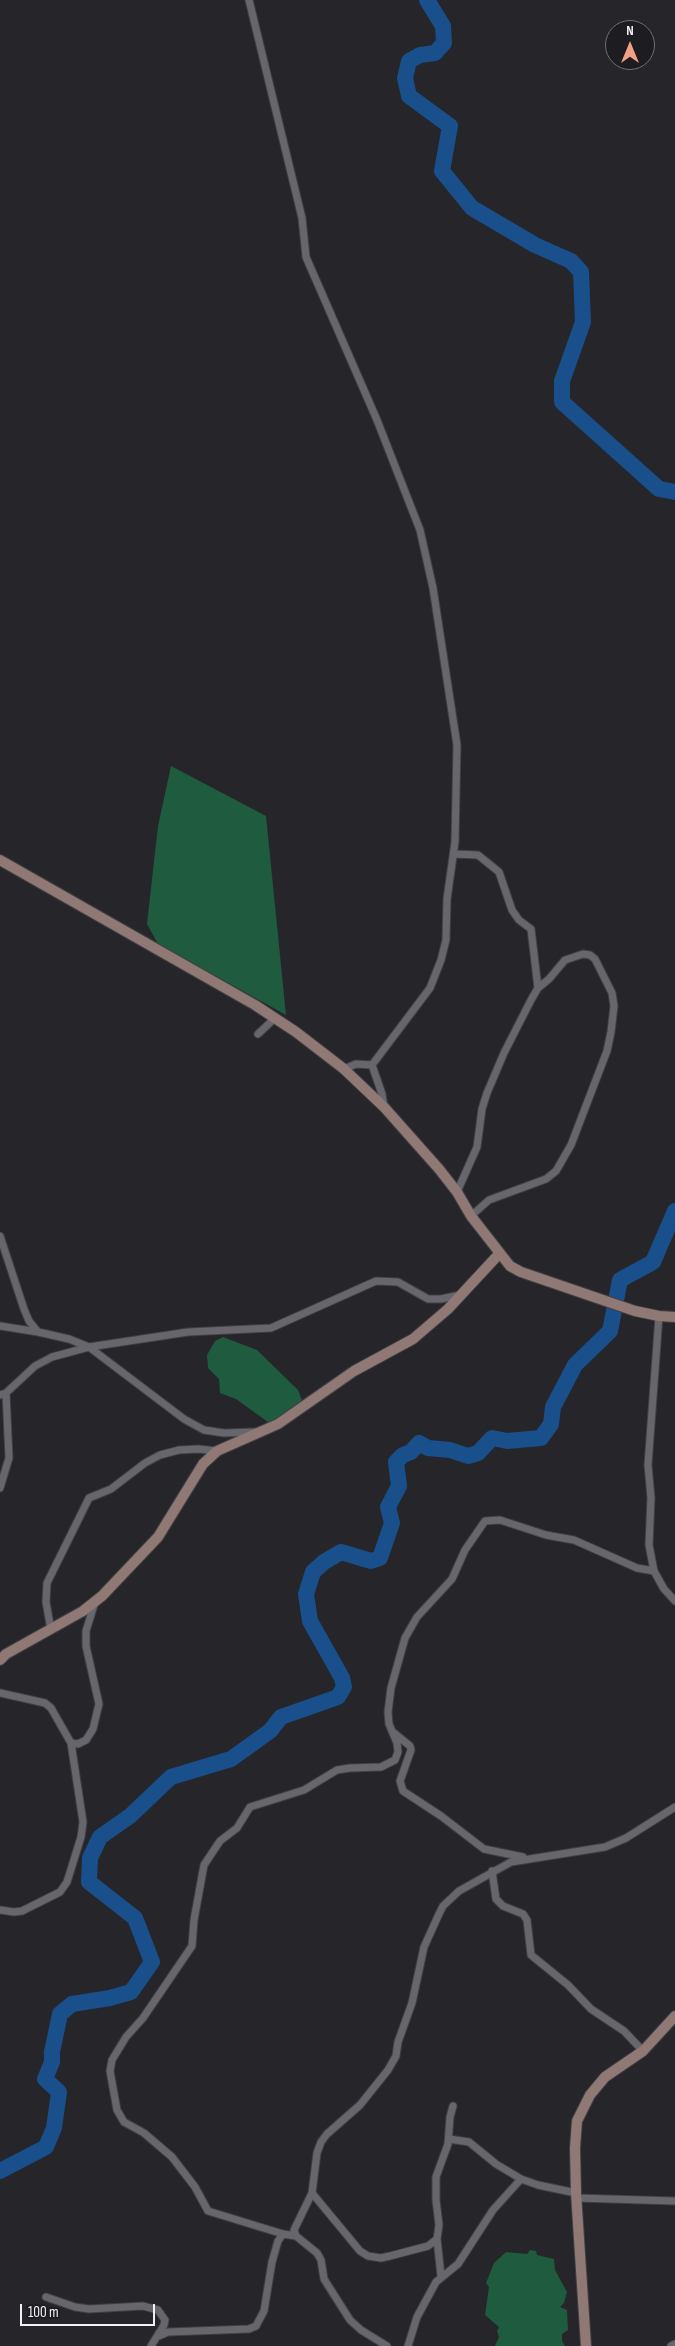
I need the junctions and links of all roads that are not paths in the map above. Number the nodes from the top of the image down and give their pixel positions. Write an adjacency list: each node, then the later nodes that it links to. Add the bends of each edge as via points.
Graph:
1 (249, 0): 2 (street, via 302,218 306,257 378,420 420,530 433,588 457,745)
2 (454, 854): 4 (street, via 478,855 500,872 512,910 518,920 531,929); 7 (street, via 447,899 446,940 436,975 424,997)
3 (0, 860): 5 (street)
4 (538, 988): 10 (street, via 487,1093 478,1147); 11 (street, via 566,960 583,954 595,959 612,993 614,1006 607,1051 571,1145 556,1171 546,1179 489,1200)
5 (275, 1018): 6 (street); 8 (street)
6 (258, 1034)
7 (372, 1065): 8 (street, via 356,1064); 9 (street)
8 (344, 1069): 9 (street)
9 (384, 1107): 10 (street)
10 (457, 1192): 11 (street)
11 (471, 1216): 13 (street)
12 (0, 1236): 18 (street, via 24,1309)
13 (499, 1254): 14 (street); 15 (street, via 521,1272)
14 (461, 1295): 19 (street, via 428,1299 398,1282 376,1281 271,1328 188,1332); 21 (street, via 413,1338 354,1371 278,1424)
15 (660, 1316): 16 (street); 24 (street, via 648,1465 651,1498 648,1545)
16 (675, 1317)
17 (0, 1326): 18 (street)
18 (38, 1332): 19 (street)
19 (89, 1347): 20 (street, via 52,1357); 21 (street, via 184,1419 204,1430)
20 (3, 1394): 23 (street, via 9,1458)
21 (260, 1432): 22 (street)
22 (218, 1451): 26 (street, via 203,1464 158,1537); 27 (street, via 178,1450 160,1455 110,1489 89,1498 47,1583 46,1602)
23 (0, 1488)
24 (654, 1571): 25 (street); 30 (street, via 637,1568 574,1540 500,1520 485,1521 465,1550 452,1579 417,1617 405,1638 388,1712)
25 (675, 1601)
26 (95, 1602): 27 (street); 31 (street, via 86,1631 86,1646 99,1704 86,1740)
27 (52, 1630): 28 (street)
28 (2, 1657)
29 (0, 1693): 31 (street, via 45,1703)
30 (394, 1733): 33 (street, via 411,1750 400,1780 402,1791 484,1849); 44 (street, via 398,1752 389,1764 337,1770 304,1790 256,1804 245,1812 237,1828 220,1841 204,1865 192,1946 112,2060 111,2084 117,2110 124,2122 144,2133 172,2157 208,2211)
31 (72, 1743): 35 (street, via 82,1822 81,1837 67,1882 60,1892 22,1911)
32 (675, 1807): 33 (street, via 605,1848)
33 (526, 1858): 34 (street)
34 (492, 1871): 37 (street, via 496,1899 503,1906 523,1914 527,1920 531,1956 568,1985 591,2010 624,2031); 41 (street, via 459,1891 438,1914 424,1947 396,2056 366,2098 321,2142)
35 (0, 1910)
36 (675, 2016): 37 (street)
37 (643, 2051): 42 (street, via 605,2077 582,2107 575,2135)
38 (453, 2106): 39 (street)
39 (449, 2138): 40 (street, via 469,2142 496,2164); 46 (street, via 436,2177)
40 (522, 2179): 42 (street); 47 (street, via 494,2210 458,2264)
41 (312, 2193): 45 (street, via 296,2223); 46 (street, via 360,2251 368,2256 390,2256 428,2246)
42 (577, 2195): 43 (street); 54 (street)
43 (675, 2201)
44 (283, 2234): 45 (street); 49 (street, via 272,2262 264,2311 256,2326 249,2329 168,2332)
45 (296, 2236): 52 (street, via 318,2253 324,2279 350,2320)
46 (437, 2239): 47 (street)
47 (441, 2276): 53 (street, via 417,2317)
48 (46, 2297): 49 (street, via 89,2309 143,2306 158,2310 165,2320)
49 (159, 2336): 51 (street)
50 (675, 2344): 55 (street)
51 (151, 2346)
52 (387, 2346)
53 (408, 2346)
54 (586, 2346)
55 (671, 2346)

